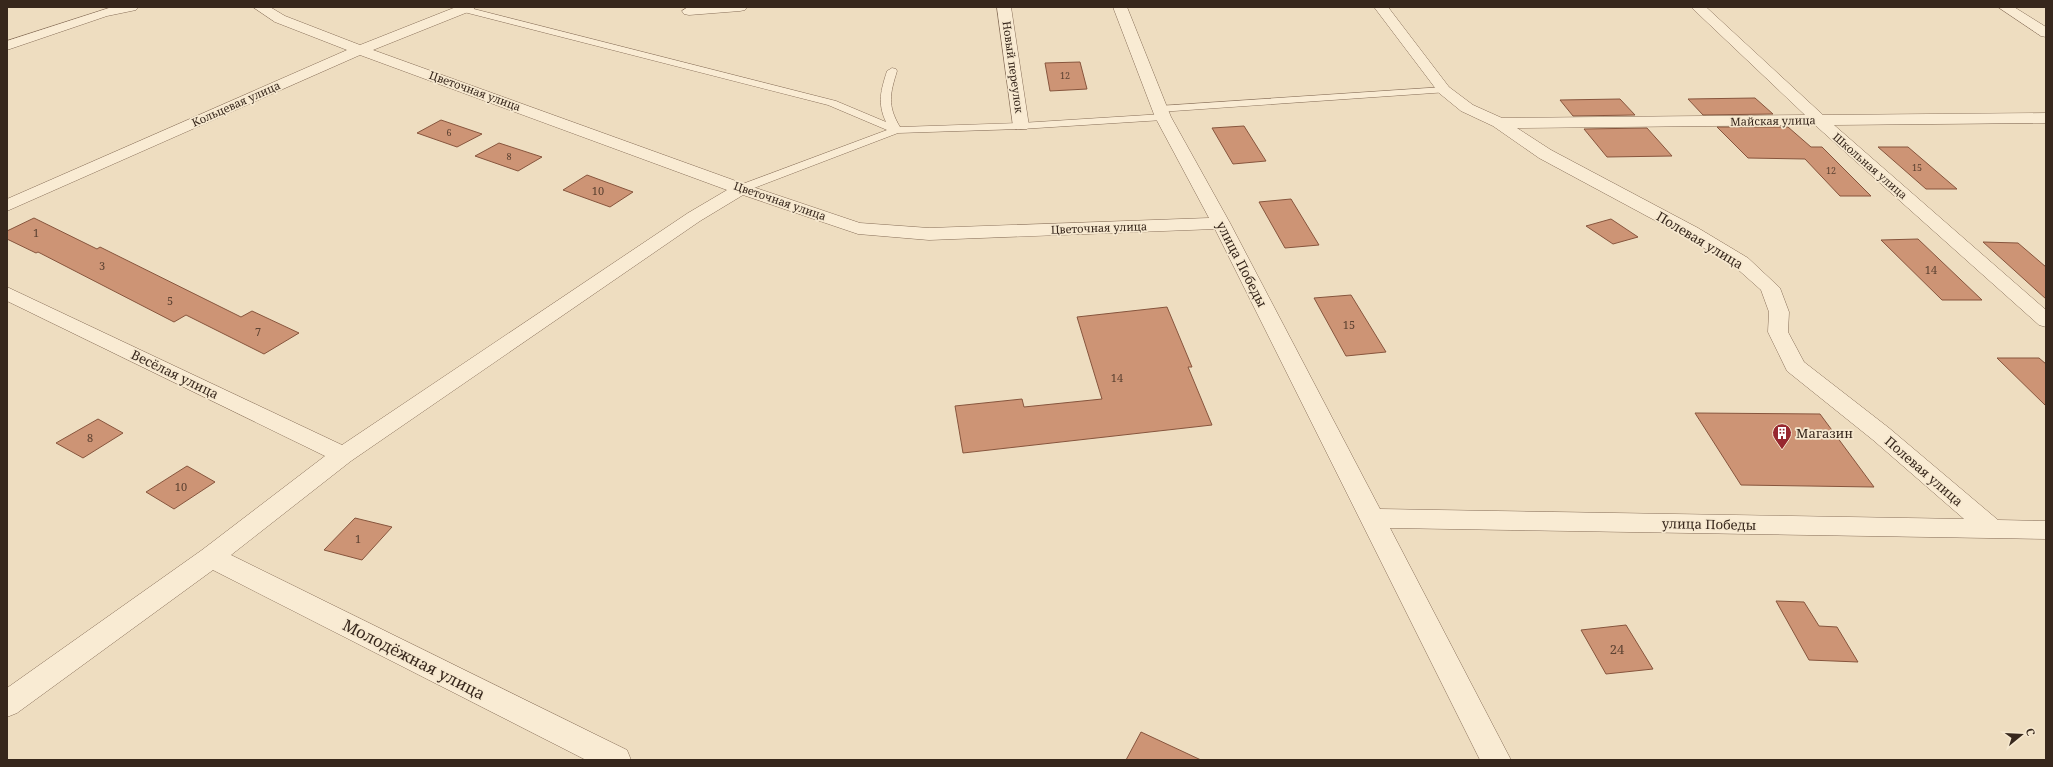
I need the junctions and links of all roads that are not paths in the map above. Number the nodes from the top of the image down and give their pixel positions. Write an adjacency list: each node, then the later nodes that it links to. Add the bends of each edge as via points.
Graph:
1 (131, 7): 12 (street, via 103,13)
2 (740, 7): 10 (street)
3 (1004, 7): 20 (street, Новый переулок)
4 (1120, 7): 16 (street, улица Победы)
5 (1382, 7): 15 (street, Полевая улица)
6 (1698, 7): 18 (street, Школьная улица)
7 (2004, 7): 11 (street)
8 (264, 8): 13 (street, Цветочная улица, via 280,19)
9 (465, 8): 13 (street, Кольцевая улица); 21 (lane, via 832,103)
10 (689, 10)
11 (2046, 33)
12 (7, 46)
13 (360, 50): 22 (street, Цветочная улица); 23 (street, Кольцевая улица)
14 (892, 71): 21 (lane, via 883,100)
15 (1444, 90): 16 (lane); 19 (street, Полевая улица, via 1467,108)
16 (1161, 113): 20 (lane); 24 (street, улица Победы)
17 (2046, 118): 18 (street, Майская улица)
18 (1819, 120): 19 (street, Майская улица); 26 (street, Школьная улица)
19 (1499, 124): 29 (street, Полевая улица, via 1545,154 1691,232 1741,262 1770,288 1779,312 1778,332 1795,366 1882,434)
20 (1021, 126): 21 (lane)
21 (897, 130): 22 (lane)
22 (741, 189): 24 (street, Цветочная улица, via 858,228 929,234); 27 (street, via 694,218)
23 (7, 206)
24 (1221, 223): 28 (street, улица Победы)
25 (7, 293): 27 (street, Весёлая улица)
26 (2044, 318)
27 (343, 455): 31 (street)
28 (1372, 518): 29 (street, улица Победы); 34 (street, улица Победы)
29 (1992, 529): 30 (street, улица Победы)
30 (2046, 530)
31 (211, 557): 32 (street); 33 (street, Молодёжная улица)
32 (7, 704)
33 (616, 760)
34 (1496, 760)

